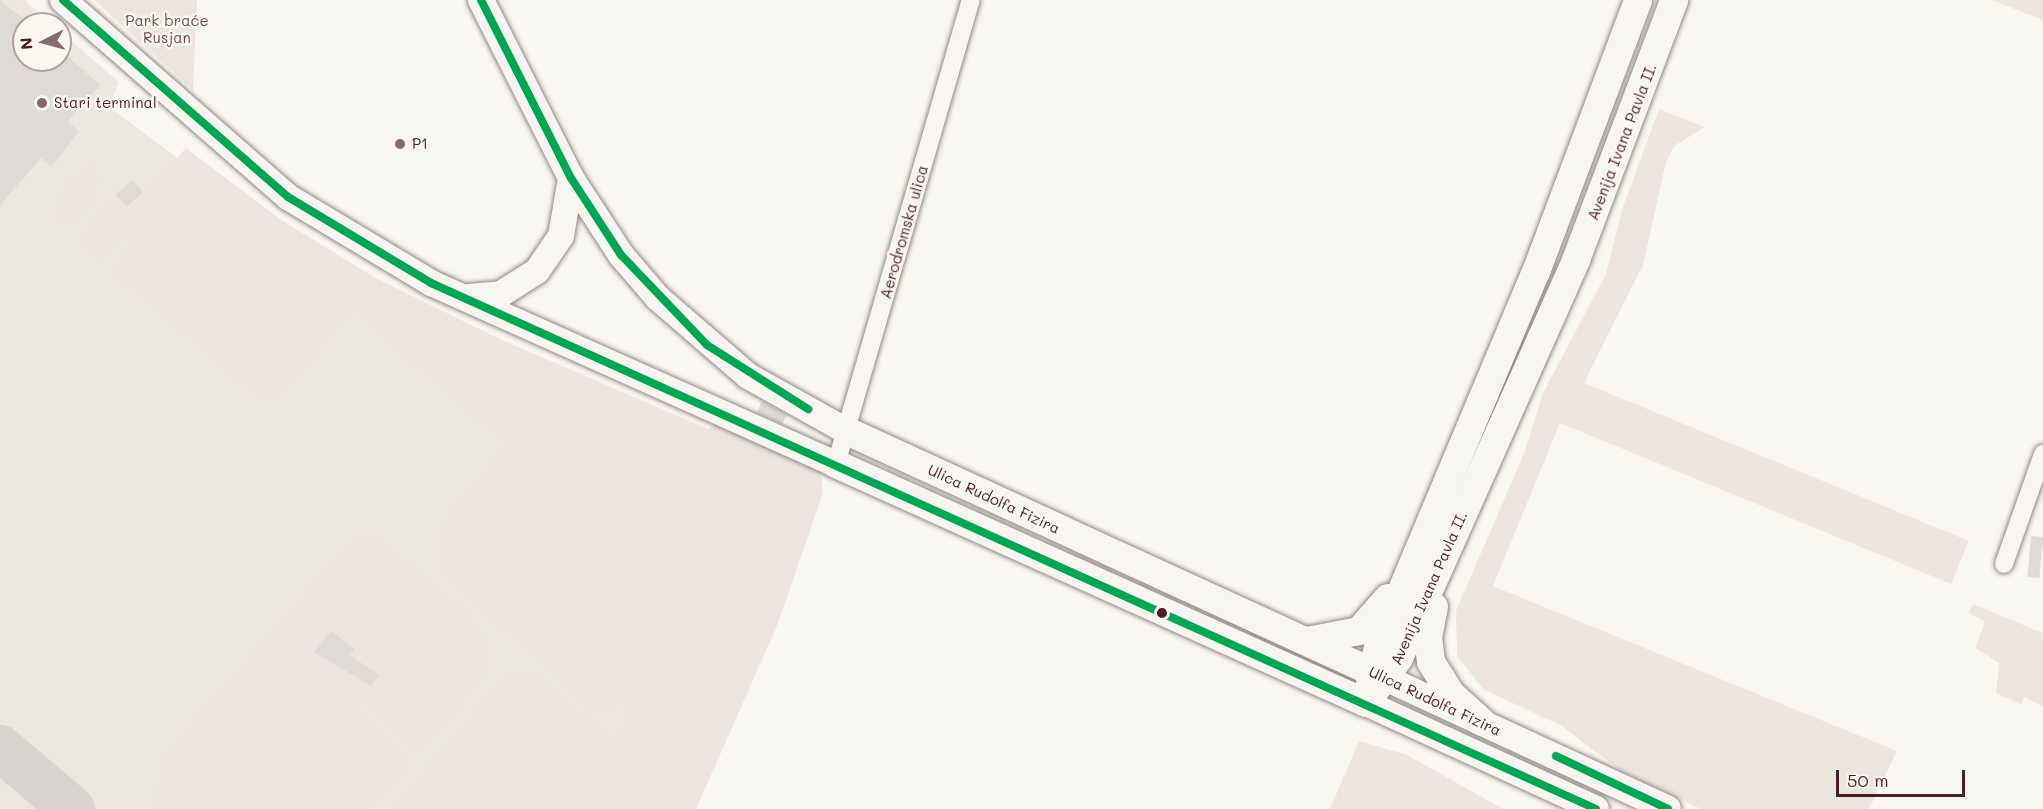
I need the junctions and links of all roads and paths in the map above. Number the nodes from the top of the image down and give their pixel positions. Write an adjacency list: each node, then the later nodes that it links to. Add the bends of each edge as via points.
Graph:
1 (63, 0): 7 (street, Ulica Rudolfa Fizira, via 288,197 431,283)
2 (481, 0): 6 (street, Ulica Rudolfa Fizira)
3 (971, 0): 8 (street, Aerodromska ulica)
4 (1638, 0): 13 (main road, Avenija Ivana Pavla II., via 1548,241)
5 (1674, 0): 12 (main road, Avenija Ivana Pavla II., via 1585,238)
6 (571, 178): 7 (street, via 561,236 537,271 501,294); 8 (street, Ulica Rudolfa Fizira, via 621,255 706,345 753,380)
7 (466, 297): 10 (street, Ulica Rudolfa Fizira)
8 (847, 430): 10 (street, Aerodromska ulica); 15 (main road, Ulica Rudolfa Fizira)
9 (2043, 454): 11 (street)
10 (836, 464): 17 (main road, Ulica Rudolfa Fizira)
11 (2039, 475): 14 (street)
12 (1449, 543): 16 (main road, Avenija Ivana Pavla II.); 18 (main road, via 1429,626 1430,656 1442,684)
13 (1419, 549): 15 (main road, via 1366,626 1342,638); 16 (main road, Avenija Ivana Pavla II.)
14 (2004, 564)
15 (1304, 641): 16 (main road, Ulica Rudolfa Fizira)
16 (1378, 675): 17 (main road, Avenija Ivana Pavla II.); 18 (street, Ulica Rudolfa Fizira)
17 (1366, 703): 19 (street, Ulica Rudolfa Fizira)
18 (1482, 722): 20 (street, Ulica Rudolfa Fizira)
19 (1596, 809)
20 (1668, 809)

